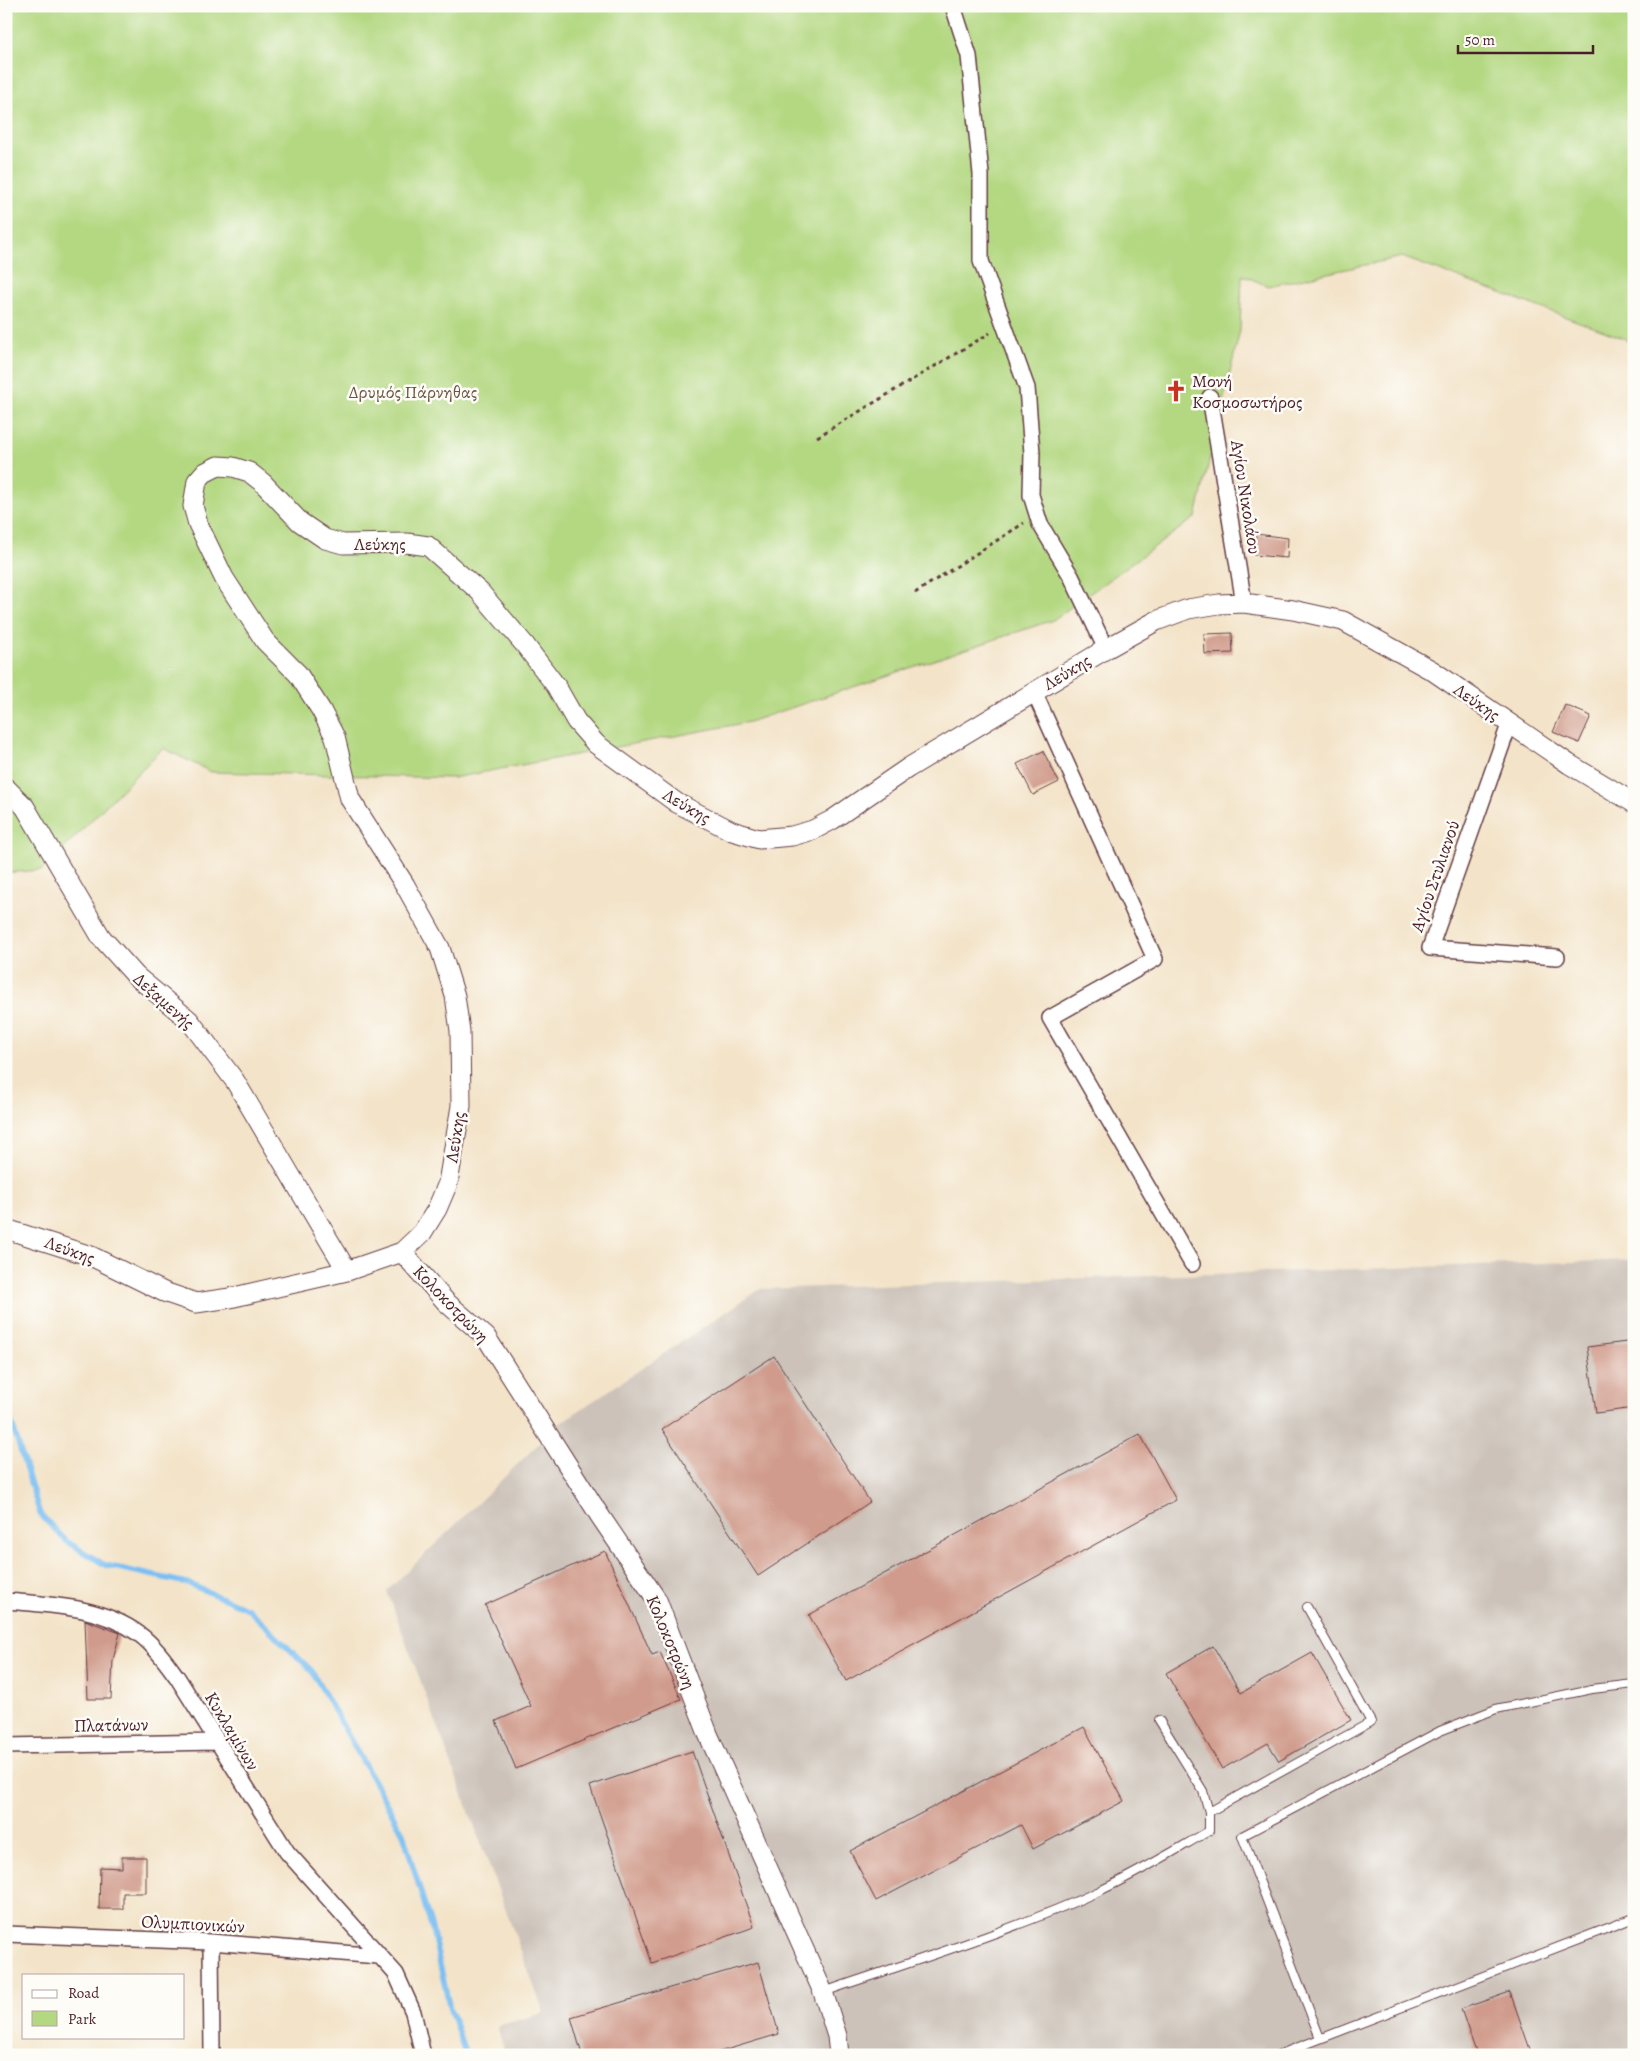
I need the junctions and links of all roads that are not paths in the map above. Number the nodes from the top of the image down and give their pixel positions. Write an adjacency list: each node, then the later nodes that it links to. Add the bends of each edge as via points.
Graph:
1 (953, 6): 4 (street, via 969,56 981,174 981,261 1027,388 1032,453 1031,495 1040,524 1071,576)
2 (1210, 397): 3 (street, Αγίου Νικολάου)
3 (1244, 603): 4 (street, Λεύκης, via 1188,609 1156,621); 6 (street, Λεύκης, via 1343,621 1433,671)
4 (1106, 649): 5 (street, Λεύκης)
5 (1034, 692): 11 (street, Λεύκης, via 908,768 832,820 792,836 760,839 732,831 677,803 596,744 576,721 556,686 525,645 480,592 428,546 407,543 343,544 324,539 300,522 248,472 218,466 204,473 194,490 193,506 198,524 224,578 265,641 298,674 321,710 335,737 350,799 405,885 440,948 455,996 460,1031 461,1106 448,1183 422,1233); 12 (street, via 1155,959 1050,1018)
6 (1509, 724): 8 (street, Λεύκης); 9 (street, Αγίου Στυλιανού, via 1430,948)
7 (6, 788): 13 (street, Δεξαμενής, via 25,807 101,937 136,976 189,1020 235,1081)
8 (1634, 803)
9 (1557, 958)
10 (6, 1229): 13 (street, Λεύκης, via 91,1256 164,1292 196,1303)
11 (402, 1252): 13 (street, Λεύκης); 25 (street, Κολοκοτρώνη, via 446,1302 486,1337 657,1600 708,1734)
12 (1192, 1264)
13 (347, 1270)
14 (6, 1602): 18 (street, Κυκλαμίνων, via 68,1607 93,1613 138,1634 162,1656)
15 (1307, 1608): 20 (lane, via 1371,1722)
16 (1634, 1684): 26 (lane, via 1592,1689 1496,1709 1440,1731 1242,1836)
17 (1159, 1720): 20 (lane, via 1202,1791)
18 (217, 1742): 19 (street, Πλατάνων); 24 (street, Κυκλαμίνων, via 287,1852)
19 (6, 1746)
20 (1209, 1812): 25 (lane, via 1209,1830 1145,1868 1094,1893 964,1944)
21 (1634, 1918): 26 (lane)
22 (6, 1934): 23 (street, Ολυμπιονικών)
23 (211, 1942): 24 (street, Ολυμπιονικών); 27 (street)
24 (378, 1956): 28 (street, Κυκλαμίνων, via 396,1974 413,2012)
25 (823, 1992): 29 (street, Κολοκοτρώνη)
26 (1320, 2038): 30 (lane)
27 (212, 2055)
28 (423, 2055)
29 (840, 2055)
30 (1278, 2055)

